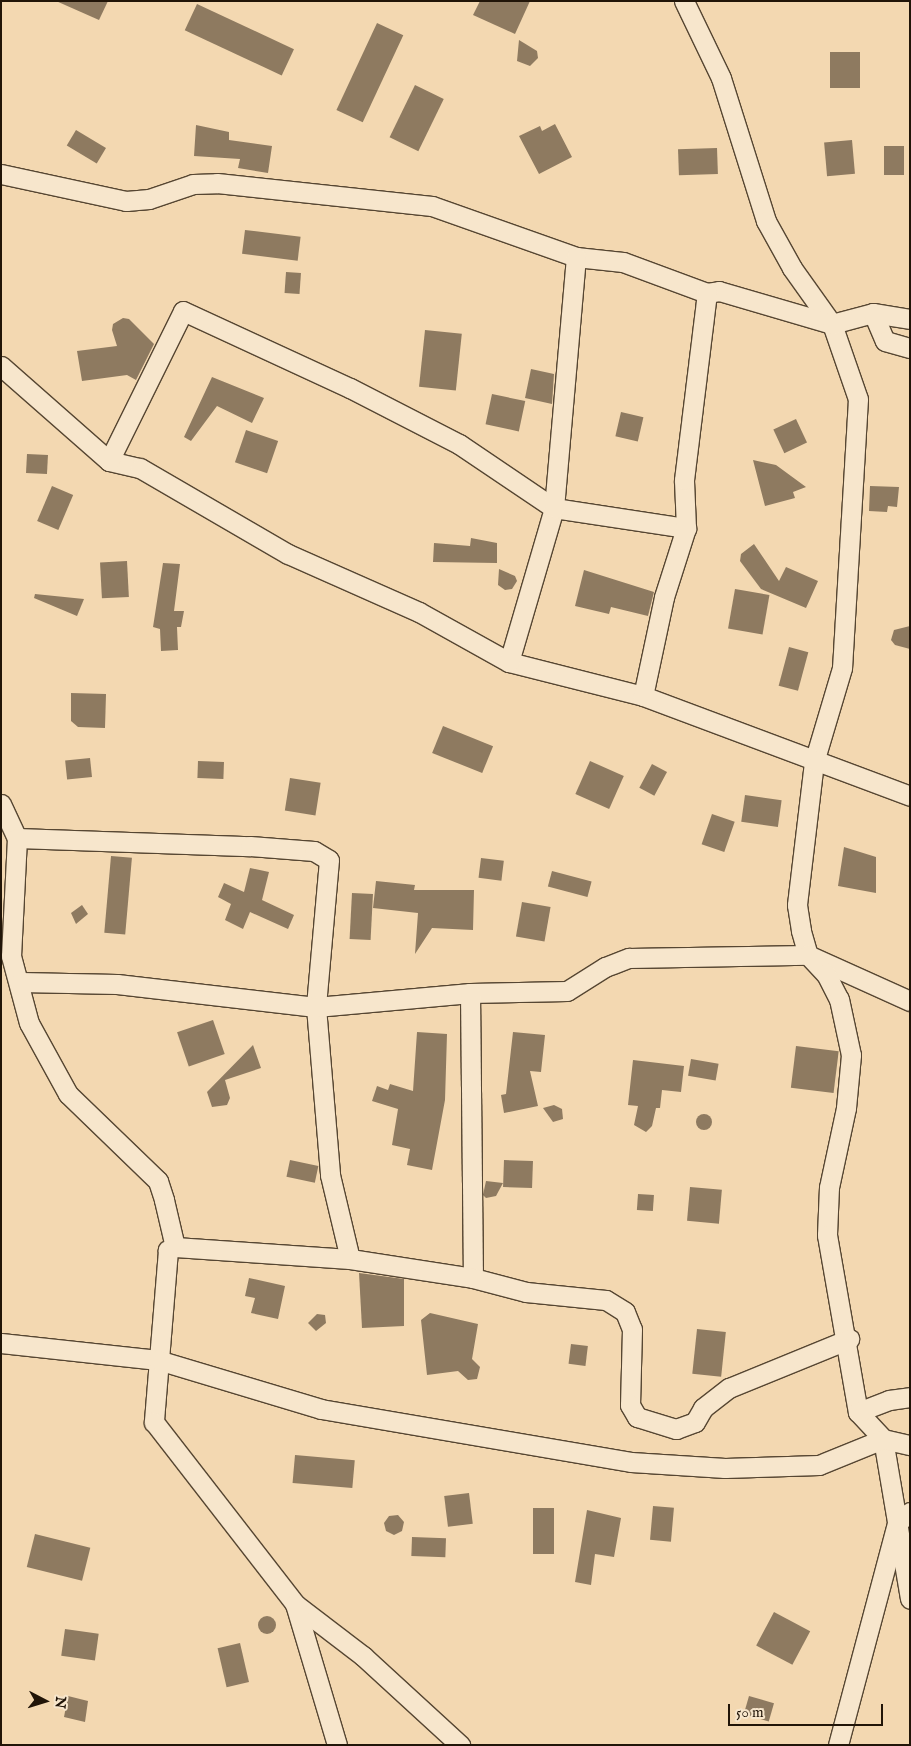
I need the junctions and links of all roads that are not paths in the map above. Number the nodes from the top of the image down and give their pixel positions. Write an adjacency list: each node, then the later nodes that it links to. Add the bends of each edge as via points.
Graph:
1 (684, 1): 7 (street, via 721,78 766,221 792,268)
2 (1, 174): 3 (street, via 126,201 149,199 193,184 217,182 432,206)
3 (576, 256): 4 (street, via 623,262); 11 (street)
4 (707, 293): 7 (street, via 719,291); 12 (street, via 684,480)
5 (873, 313): 6 (street); 7 (street); 8 (street, via 885,341)
6 (910, 319)
7 (832, 324): 15 (street, via 858,399 856,465 842,668)
8 (910, 348)
9 (1, 366): 10 (street)
10 (109, 461): 11 (street, via 184,311 350,388 459,444); 13 (street, via 140,468 288,554 419,612)
11 (554, 508): 12 (street); 13 (street)
12 (686, 528): 14 (street, via 664,596)
13 (509, 662): 14 (street)
14 (643, 696): 15 (street)
15 (814, 762): 16 (street); 19 (street, via 797,905)
16 (910, 796)
17 (1, 804): 18 (street)
18 (17, 838): 20 (street, via 11,956); 23 (street, via 221,844 325,854 330,867)
19 (808, 955): 21 (street, via 629,958 605,967 567,991); 22 (street); 27 (street, via 826,974 839,998 851,1055 846,1108 827,1211 830,1254)
20 (20, 982): 23 (street, via 117,984); 24 (street, via 29,1022 68,1094 158,1181)
21 (470, 993): 23 (street); 26 (street)
22 (910, 1001)
23 (316, 1007): 25 (street, via 330,1175)
24 (175, 1247): 25 (street); 29 (street, via 168,1250)
25 (350, 1259): 26 (street)
26 (473, 1278): 27 (street, via 526,1292 606,1300 625,1312 632,1329 630,1405 637,1416 676,1429 695,1422 703,1408 729,1388)
27 (848, 1339): 31 (street)
28 (1, 1343): 29 (street)
29 (158, 1360): 32 (street, via 321,1409 631,1462 725,1468 818,1465); 36 (street, via 154,1422)
30 (910, 1397): 31 (street)
31 (858, 1412): 32 (street)
32 (883, 1439): 33 (street); 34 (street)
33 (910, 1445)
34 (903, 1517): 35 (street); 39 (street)
35 (909, 1593)
36 (295, 1604): 37 (street); 38 (street, via 363,1656)
37 (337, 1745)
38 (460, 1745)
39 (838, 1745)

